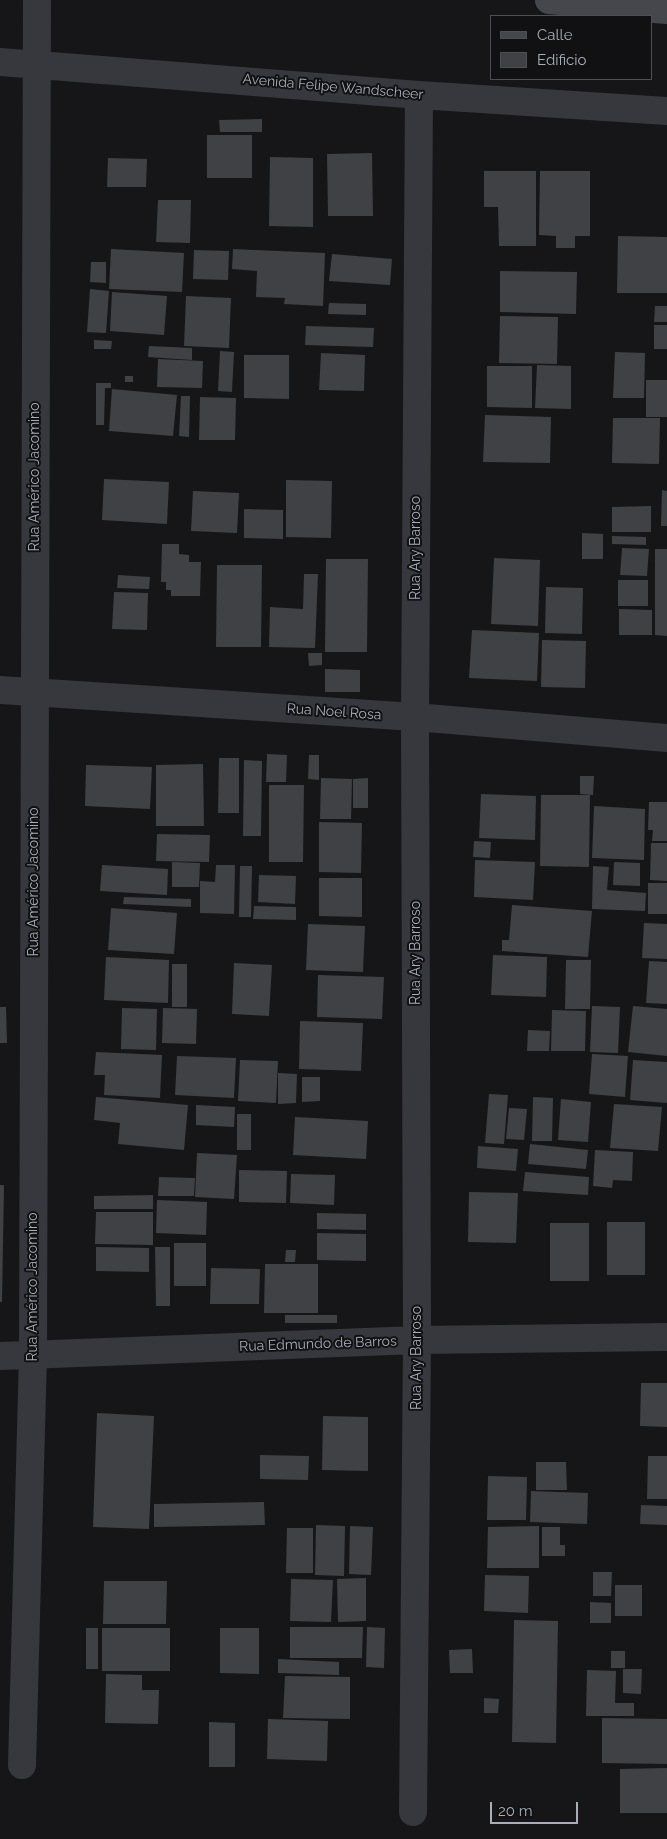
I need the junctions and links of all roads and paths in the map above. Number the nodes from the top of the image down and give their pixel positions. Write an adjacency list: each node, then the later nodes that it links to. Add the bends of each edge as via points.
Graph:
1 (37, 0): 5 (street, Rua Américo Jacomino)
2 (550, 0): 3 (main road)
3 (667, 10)
4 (0, 62): 5 (street, Avenida Felipe Wandscheer)
5 (36, 64): 6 (street, Avenida Felipe Wandscheer); 9 (street, Rua Américo Jacomino)
6 (419, 94): 7 (street, Avenida Felipe Wandscheer); 10 (street, Rua Ary Barroso)
7 (667, 111)
8 (0, 690): 9 (street, Rua Noel Rosa)
9 (35, 693): 10 (street, Rua Noel Rosa); 14 (street, Rua Américo Jacomino)
10 (415, 717): 11 (street, Rua Noel Rosa); 13 (street, Rua Ary Barroso)
11 (667, 738)
12 (667, 1337): 13 (street, Rua Edmundo de Barros)
13 (417, 1340): 14 (street, Rua Edmundo de Barros); 17 (street, Rua Ary Barroso)
14 (33, 1355): 15 (street, Rua Edmundo de Barros); 16 (street, Rua Américo Jacomino)
15 (0, 1356)
16 (22, 1764)
17 (413, 1812)

